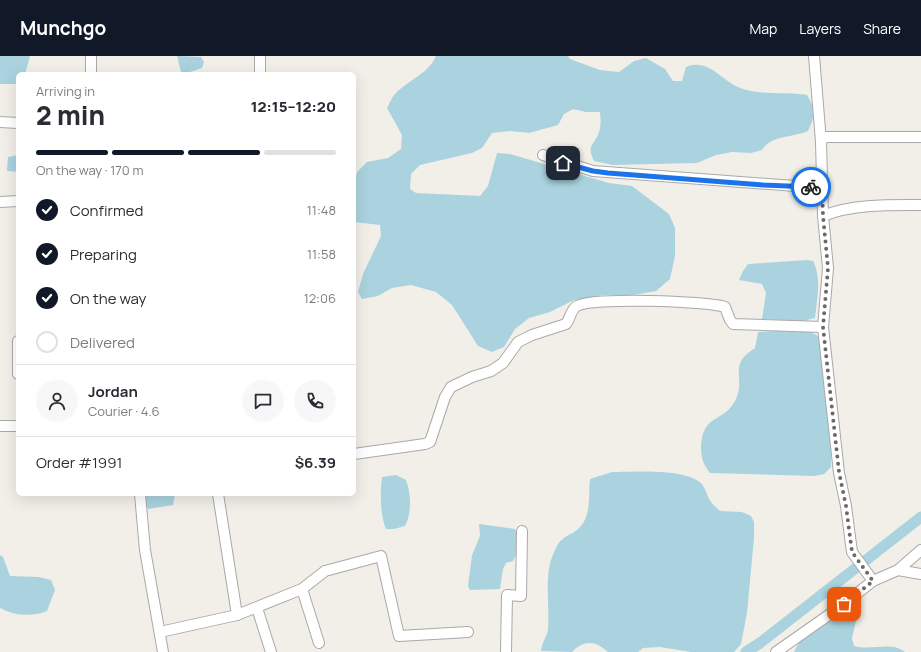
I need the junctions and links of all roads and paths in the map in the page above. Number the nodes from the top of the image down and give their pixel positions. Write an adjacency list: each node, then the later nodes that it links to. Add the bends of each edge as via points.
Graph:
1 (91, 56): 4 (street)
2 (260, 56): 5 (street)
3 (814, 56): 9 (street)
4 (91, 72)
5 (260, 72)
6 (0, 122): 7 (street)
7 (16, 123)
8 (921, 138): 9 (street, via 824,137)
9 (820, 142): 11 (street)
10 (543, 156): 11 (street, via 593,171)
11 (822, 188): 15 (street)
12 (16, 201): 13 (street)
13 (0, 202)
14 (921, 205): 15 (street, via 837,211)
15 (823, 216): 16 (street, via 828,268)
16 (823, 327): 19 (street, via 733,324 724,307 698,302 583,304 573,309 566,324 518,342 504,363 451,387 445,397 430,442); 26 (street, via 839,472 852,552)
17 (0, 426): 18 (street)
18 (16, 426)
19 (356, 454)
20 (140, 496): 30 (street, via 145,550)
21 (218, 496): 29 (street)
22 (522, 531): 36 (street, via 521,596 507,595)
23 (921, 550): 24 (street)
24 (898, 570): 25 (street); 26 (street)
25 (921, 574)
26 (871, 578): 33 (street)
27 (302, 589): 28 (street); 31 (street, via 325,571 381,556 399,636); 32 (street)
28 (257, 608): 29 (street); 35 (street)
29 (237, 615): 30 (street)
30 (160, 632): 34 (street)
31 (468, 632)
32 (319, 643)
33 (791, 647): 37 (street)
34 (163, 652)
35 (271, 652)
36 (506, 652)
37 (776, 652)

